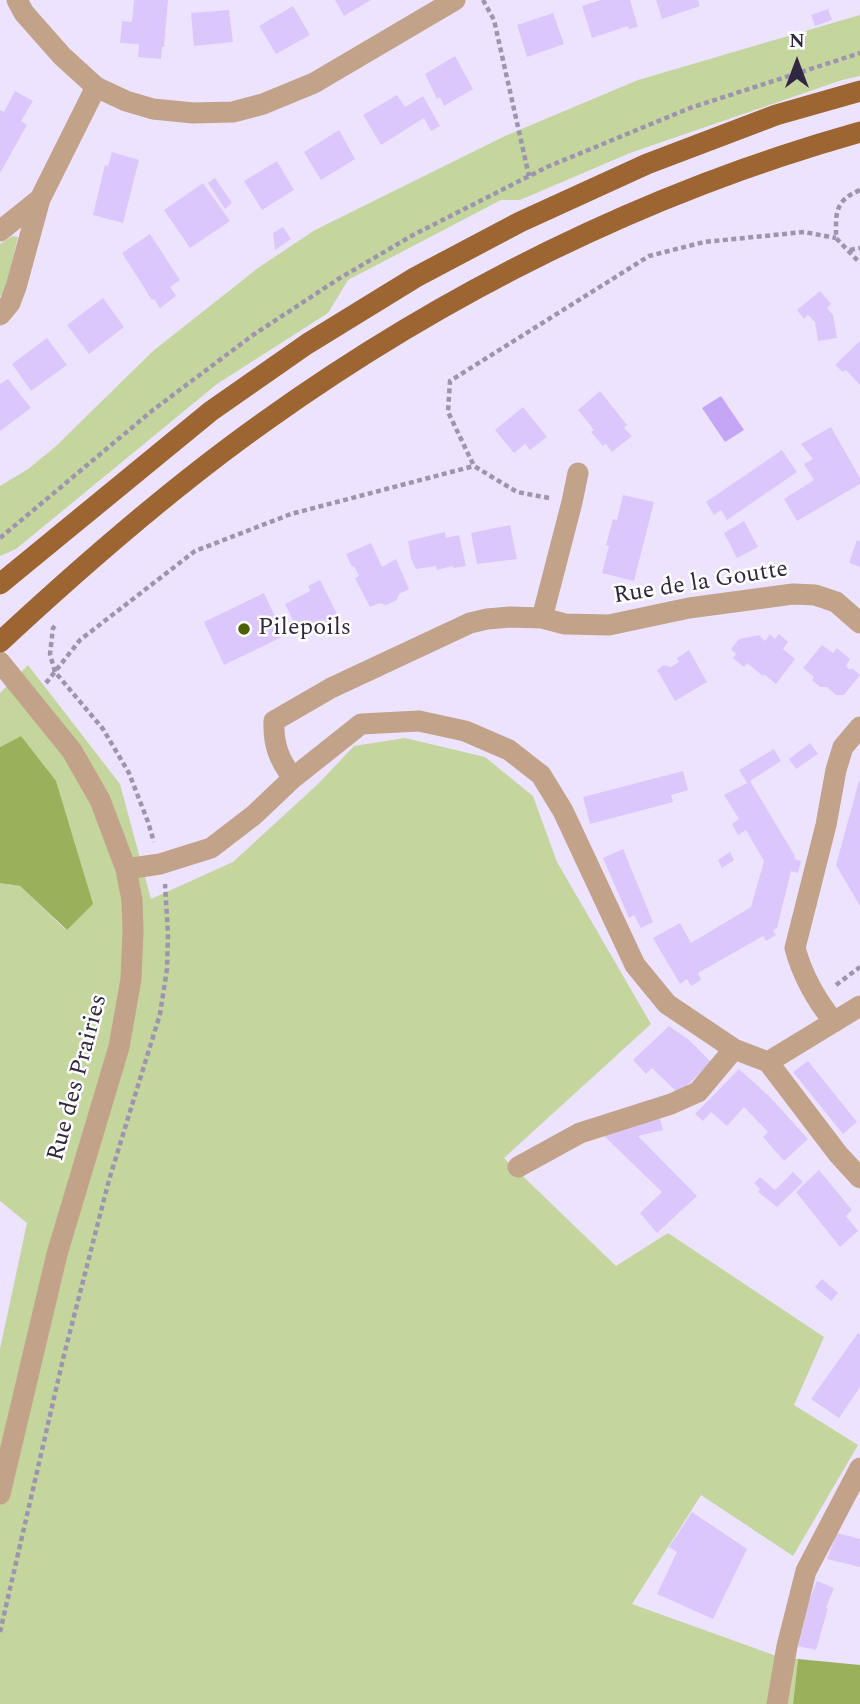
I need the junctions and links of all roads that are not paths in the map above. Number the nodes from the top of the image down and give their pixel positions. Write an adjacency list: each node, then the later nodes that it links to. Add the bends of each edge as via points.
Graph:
1 (17, 0): 3 (street, via 62,56)
2 (455, 0): 3 (street, via 314,83 233,112 153,109)
3 (96, 87): 6 (street)
4 (860, 91): 10 (main road, via 776,115 647,164 520,222 416,277 307,344 211,411)
5 (860, 132): 13 (main road, via 724,176 632,213 441,308 263,422 168,495)
6 (40, 199): 7 (street); 8 (street, via 16,287)
7 (0, 231)
8 (0, 314)
9 (578, 473): 11 (street)
10 (0, 584)
11 (542, 618): 12 (street, Rue de la Goutte, via 565,624 609,625 688,608 793,594 836,602); 16 (street, Rue de la Goutte, via 470,623 331,688 274,721 276,747)
12 (860, 623)
13 (0, 642)
14 (0, 662): 17 (street, Rue des Prairies, via 72,751 100,800)
15 (860, 727): 19 (street, via 843,747 836,770 795,948 800,965)
16 (293, 778): 17 (street, via 211,848); 20 (street, via 361,724 419,721 465,731 509,750 541,775 563,811 635,965 667,1004)
17 (126, 869): 25 (street, Rue des Prairies, via 132,900 131,979 119,1047 57,1254)
18 (860, 1006): 19 (street)
19 (834, 1022): 21 (street)
20 (734, 1049): 21 (street); 22 (street, via 698,1092 580,1133)
21 (768, 1062): 23 (street)
22 (518, 1167)
23 (860, 1178)
24 (860, 1468): 26 (street, via 806,1571)
25 (0, 1494)
26 (778, 1704)

